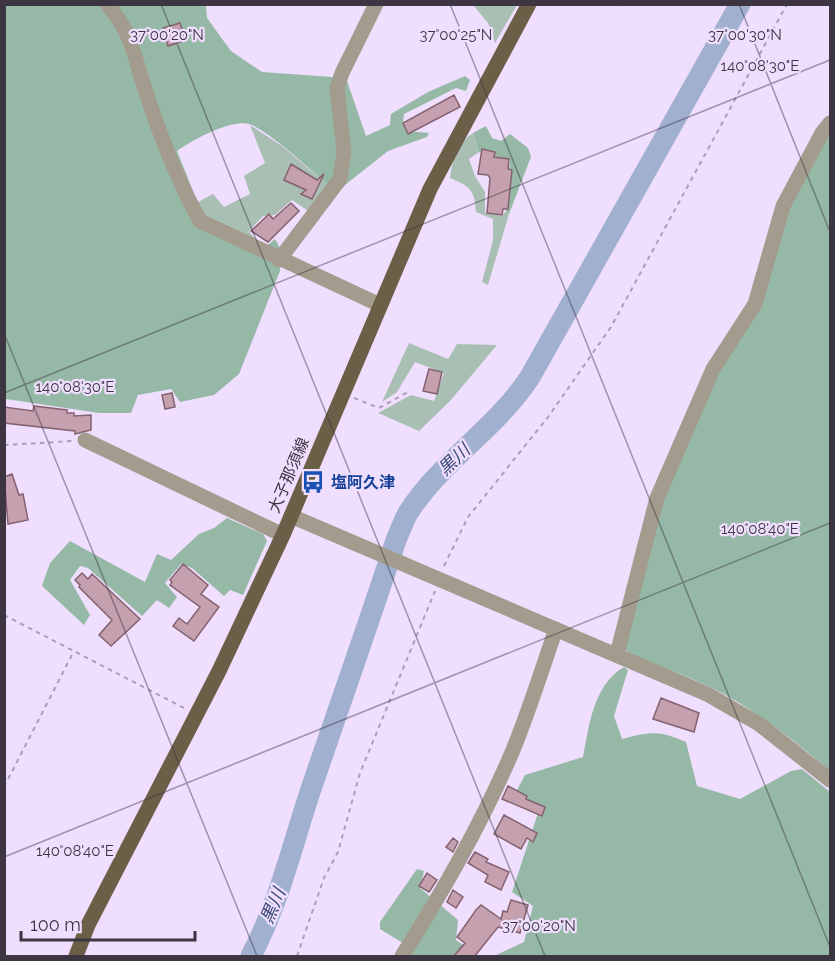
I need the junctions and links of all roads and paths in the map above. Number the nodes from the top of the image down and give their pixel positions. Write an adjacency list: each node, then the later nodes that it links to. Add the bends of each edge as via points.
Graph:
1 (107, 4): 6 (street, via 130,38 168,149 200,221)
2 (376, 4): 6 (street, via 337,88 344,152 340,179)
3 (529, 4): 7 (main road, 大子那須線, via 430,189)
4 (786, 4): 14 (path, via 611,327 548,417 468,517)
5 (831, 123): 18 (street, via 783,206 755,304 713,369 657,498)
6 (279, 260): 7 (street)
7 (380, 305): 8 (main road, 大子那須線)
8 (342, 392): 9 (path, via 379,408); 12 (main road, 大子那須線)
9 (408, 392)
10 (85, 440): 11 (path); 13 (street)
11 (4, 445)
12 (291, 516): 13 (main road, 大子那須線); 14 (street)
13 (283, 535): 19 (main road, 大子那須線)
14 (437, 578): 16 (street); 23 (path, via 360,773 338,852 324,878)
15 (4, 615): 17 (path)
16 (556, 629): 18 (street); 24 (street, via 496,789 450,880)
17 (74, 651): 19 (path); 21 (path)
18 (616, 654): 20 (street, via 707,694 759,724)
19 (196, 714): 22 (main road, 大子那須線, via 113,873)
20 (831, 780)
21 (4, 787)
22 (76, 957)
23 (297, 957)
24 (402, 957)

